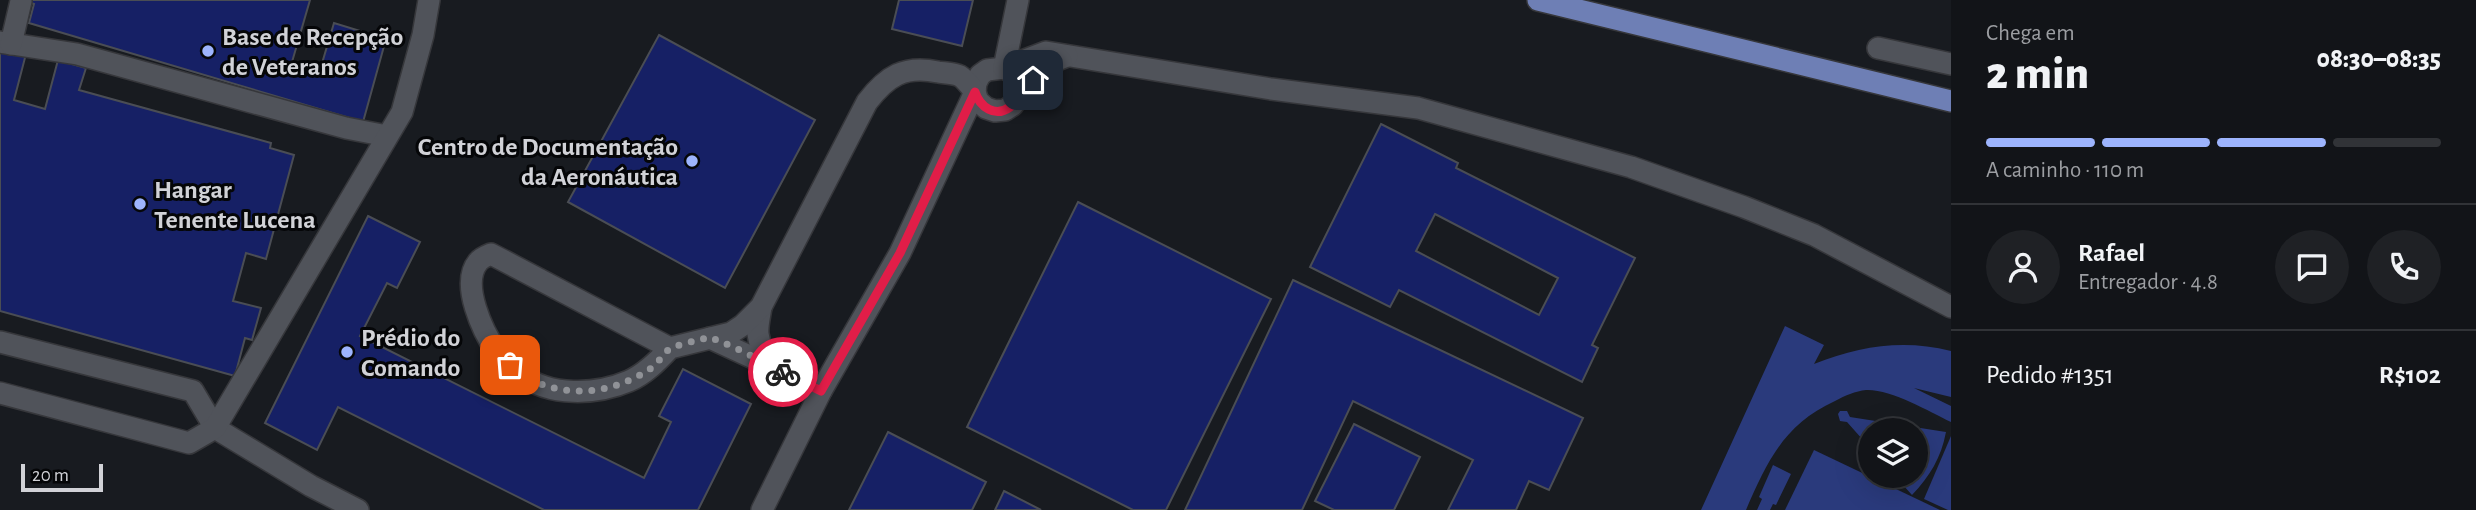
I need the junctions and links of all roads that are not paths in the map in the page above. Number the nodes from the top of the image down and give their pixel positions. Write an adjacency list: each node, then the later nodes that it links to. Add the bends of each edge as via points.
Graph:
1 (429, 0): 13 (lane, via 424,36 402,112)
2 (1018, 0): 9 (lane)
3 (1538, 0): 12 (main road)
4 (21, 1): 5 (lane)
5 (6, 43): 13 (lane, via 77,54)
6 (1878, 48): 8 (lane)
7 (1069, 56): 9 (lane, via 1046,52); 11 (lane, via 1047,64); 15 (lane, via 1418,108 1631,167 1814,235)
8 (1951, 64)
9 (1004, 68): 10 (lane, via 987,70); 11 (lane, via 1014,74)
10 (975, 92): 11 (lane, via 978,101 995,111 1013,105); 14 (lane, via 960,76 907,69 878,88); 20 (lane, via 900,253)
11 (1018, 96)
12 (1951, 101)
13 (387, 136): 22 (lane)
14 (761, 307): 16 (lane, via 731,333); 19 (lane, via 757,333 763,352)
15 (1951, 307)
16 (710, 338): 18 (lane); 19 (lane)
17 (0, 342): 22 (lane, via 193,391)
18 (670, 348): 18 (lane, via 491,254 479,259 472,272 472,293 481,324 498,354 523,376 546,386 573,392 605,389 655,365)
19 (776, 368): 20 (lane)
20 (821, 391): 24 (lane)
21 (0, 393): 22 (lane, via 189,443)
22 (215, 428): 23 (lane)
23 (358, 510)
24 (762, 510)

